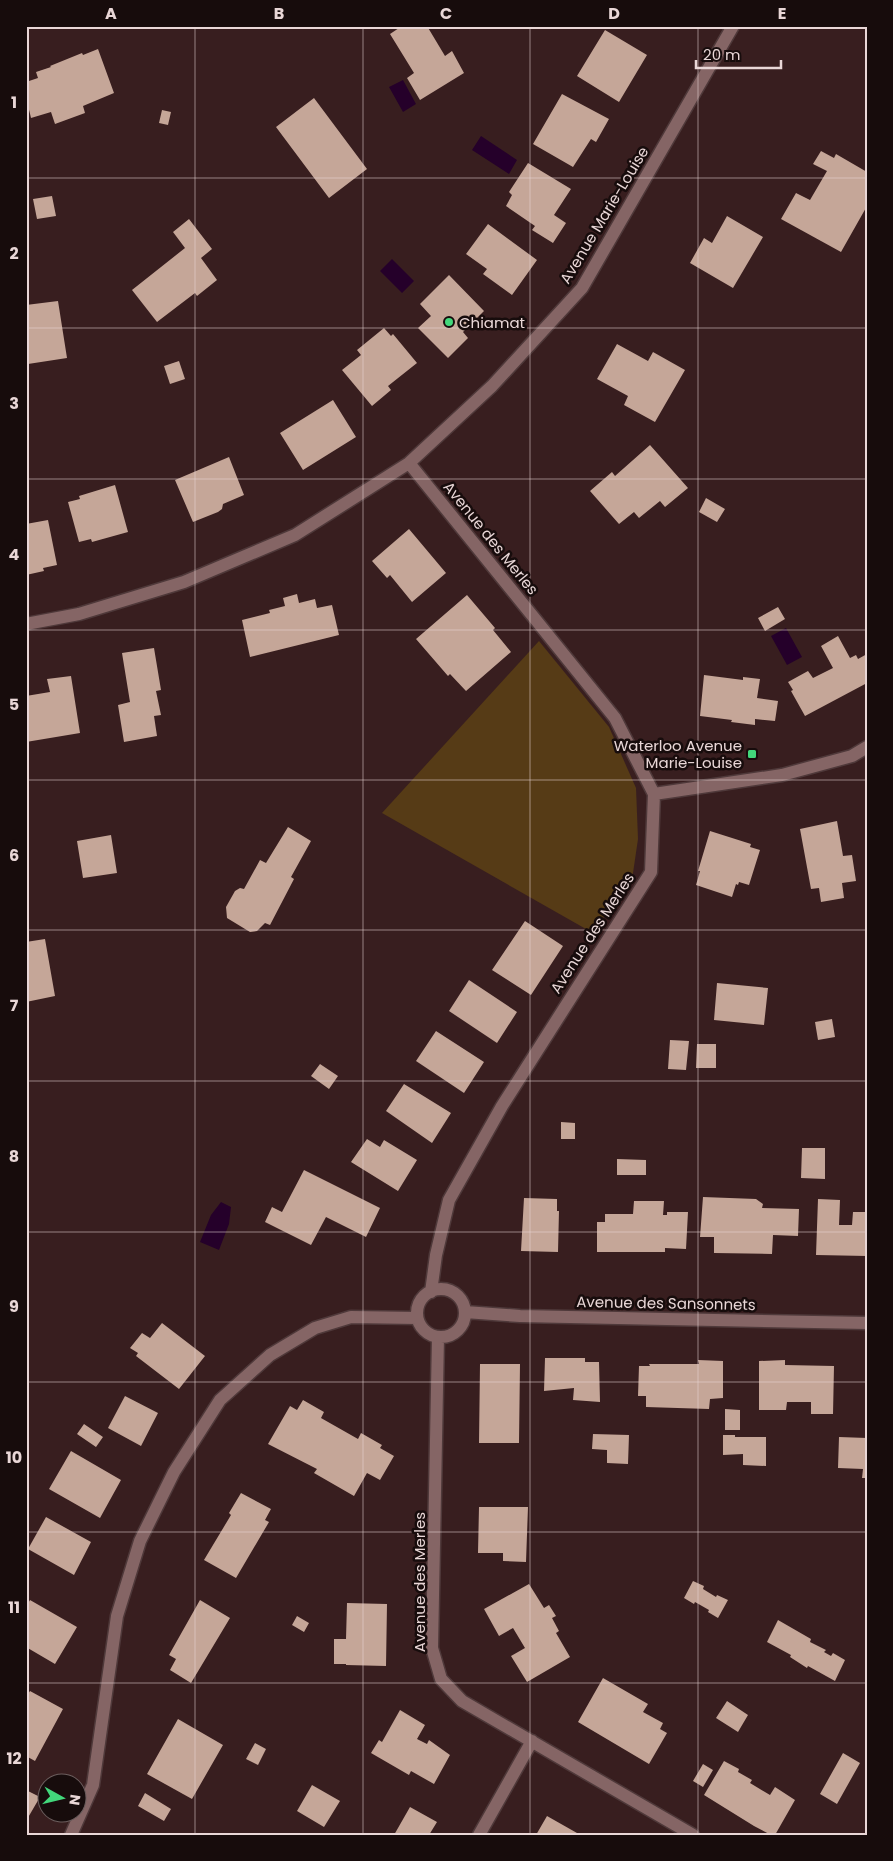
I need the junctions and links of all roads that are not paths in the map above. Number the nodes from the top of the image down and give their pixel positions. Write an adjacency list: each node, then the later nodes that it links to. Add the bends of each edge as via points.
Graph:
1 (733, 26): 2 (street, Avenue Marie-Louise, via 582,288 492,386)
2 (409, 463): 3 (street, Avenue Marie-Louise, via 295,535 184,582 79,614); 5 (street, Avenue des Merles, via 615,718)
3 (26, 624)
4 (867, 747): 5 (street, via 852,756 782,776)
5 (654, 794): 6 (street, Avenue des Merles, via 651,872 502,1106 449,1200)
6 (431, 1292): 7 (street, via 446,1290 453,1293); 8 (street, via 420,1302)
7 (465, 1312): 9 (street, Avenue des Sansonnets); 10 (street, via 460,1328 446,1337)
8 (418, 1318): 10 (street, via 425,1331); 12 (street, via 351,1317 315,1328 270,1355 220,1400 174,1472 140,1541 117,1616 93,1785)
9 (867, 1323)
10 (438, 1337): 11 (street, Avenue des Merles, via 432,1648 441,1679 462,1701)
11 (532, 1741): 13 (street); 14 (street, Avenue des Merles)
12 (71, 1835)
13 (479, 1835)
14 (693, 1835)

